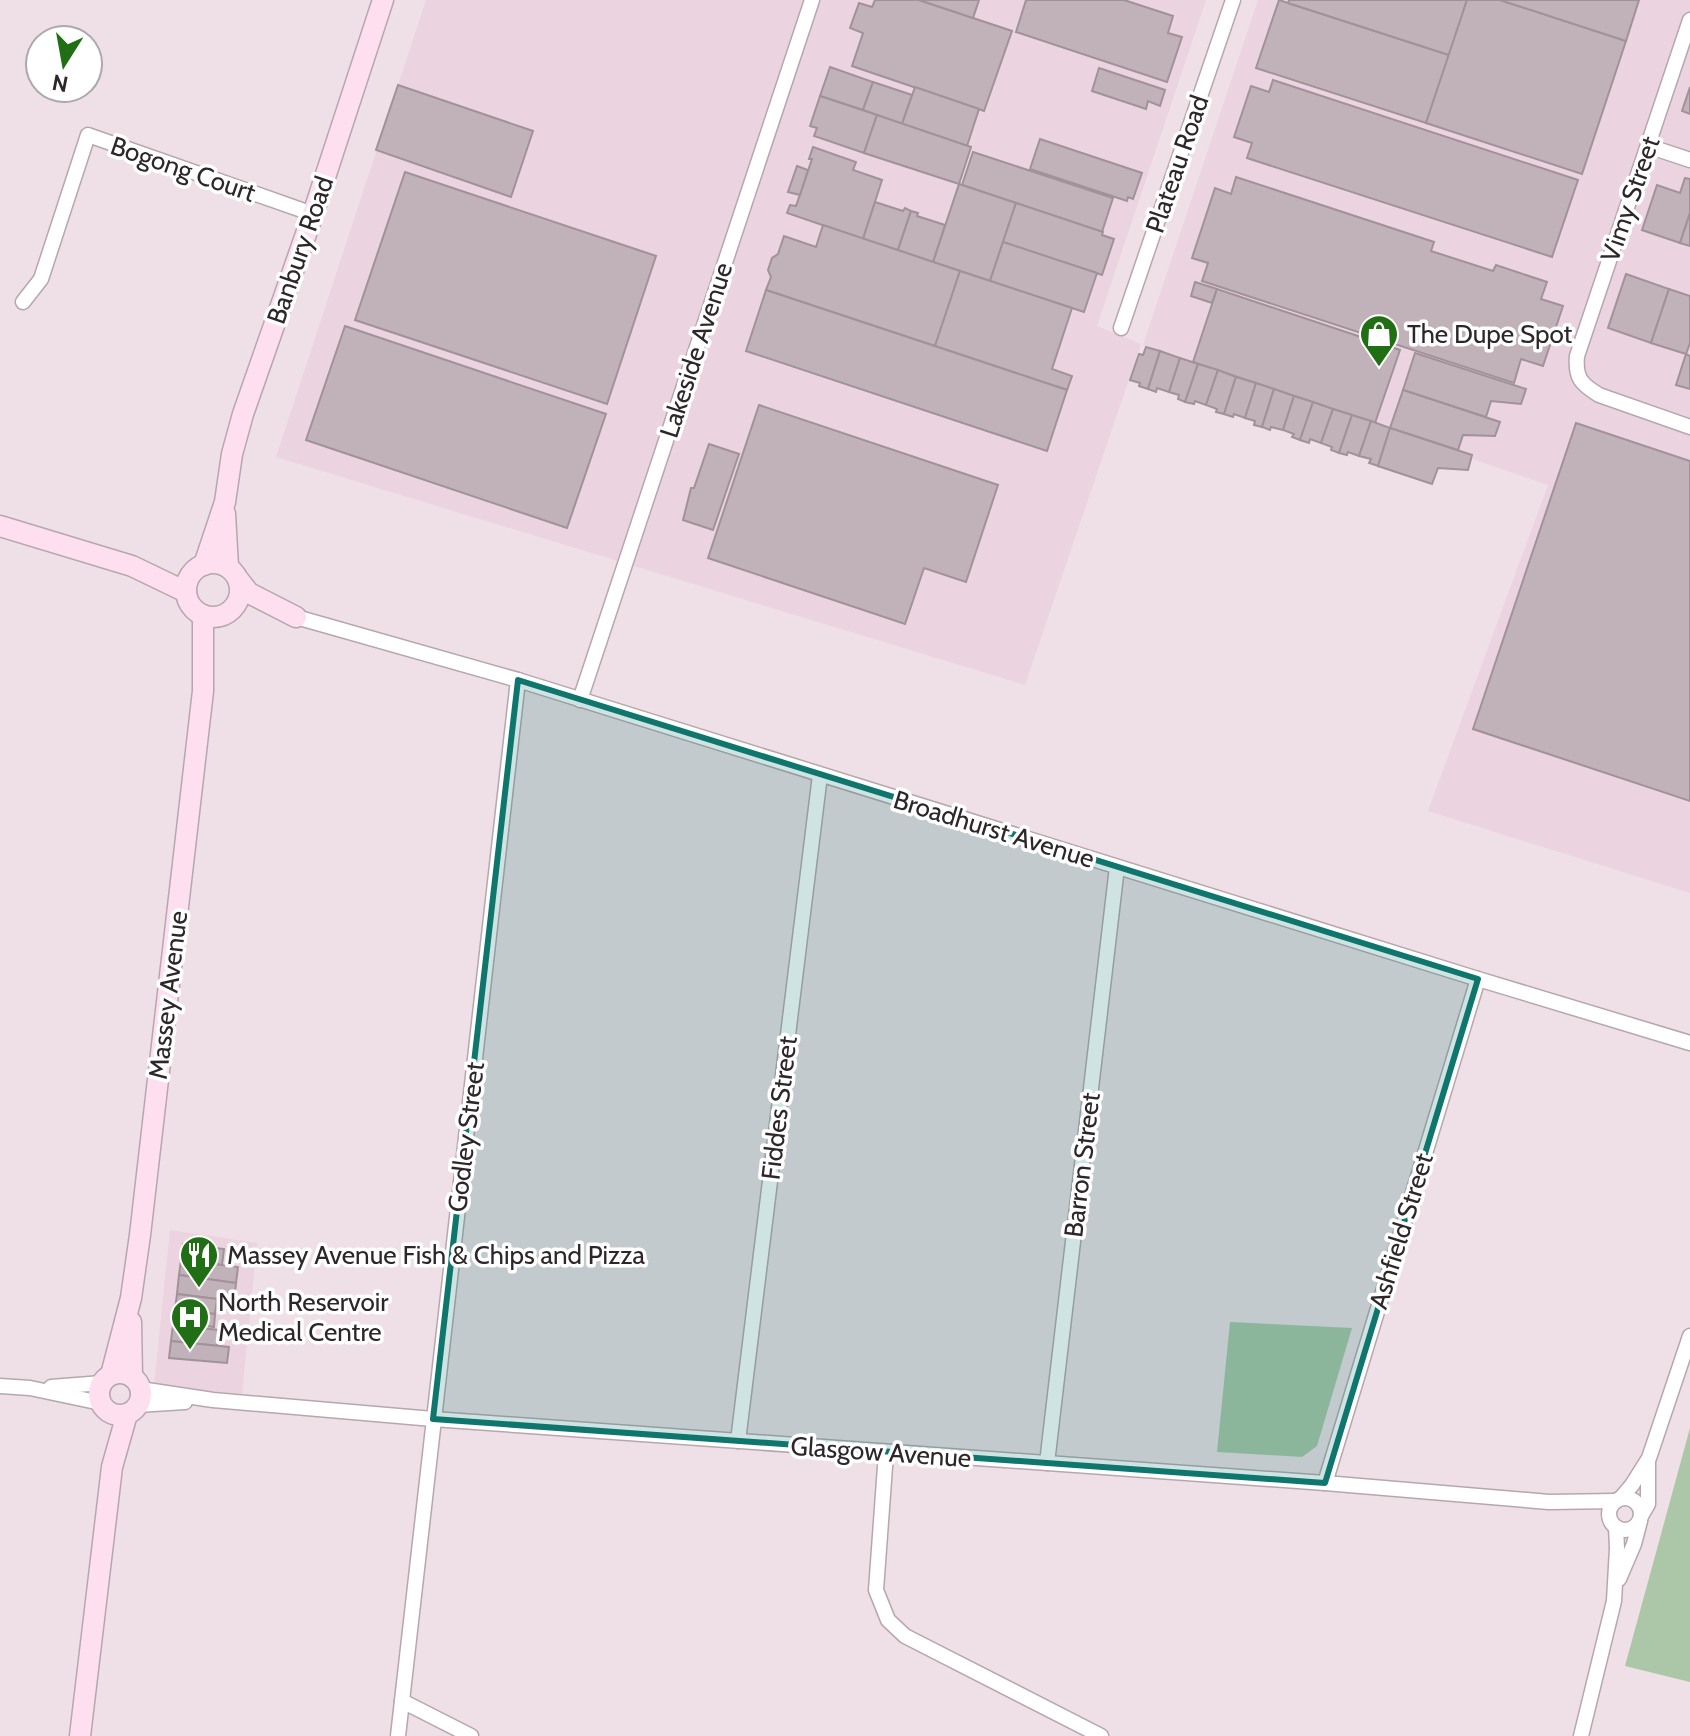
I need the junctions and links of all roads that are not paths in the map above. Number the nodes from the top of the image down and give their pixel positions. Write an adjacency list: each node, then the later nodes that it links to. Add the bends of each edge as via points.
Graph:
1 (383, 0): 7 (street, Banbury Road)
2 (812, 0): 22 (street, Lakeside Avenue)
3 (1233, 0): 9 (street, Plateau Road)
4 (1690, 20): 5 (street, Vimy Street)
5 (1648, 146): 6 (street); 10 (street, Vimy Street, via 1576,370 1586,387 1599,395)
6 (1690, 160)
7 (313, 214): 8 (street, Bogong Court, via 88,135 41,279); 11 (street, Banbury Road, via 243,414)
8 (23, 302)
9 (1121, 328)
10 (1690, 427)
11 (225, 502): 14 (street, Banbury Road); 15 (street, Banbury Road)
12 (0, 526): 13 (street)
13 (132, 566): 14 (street, via 174,572); 16 (street)
14 (199, 568): 15 (street, via 212,563); 16 (street)
15 (233, 573): 17 (street, via 240,595); 19 (street, Broadhurst Avenue, via 249,593)
16 (186, 592): 18 (street)
17 (229, 612): 18 (street); 19 (street, Broadhurst Avenue, via 257,610); 21 (street, Massey Avenue)
18 (203, 615): 21 (street, Massey Avenue)
19 (296, 617): 20 (street, Broadhurst Avenue)
20 (518, 680): 22 (street, Broadhurst Avenue); 30 (street, Godley Street)
21 (203, 691): 29 (street, Massey Avenue)
22 (580, 700): 23 (street, Broadhurst Avenue)
23 (820, 775): 24 (street, Broadhurst Avenue); 31 (street, Fiddes Street)
24 (1117, 867): 25 (street, Broadhurst Avenue); 34 (street, Barron Street)
25 (1478, 979): 26 (street, Broadhurst Avenue); 35 (street, Ashfield Street)
26 (1690, 1043)
27 (1690, 1336): 33 (street)
28 (0, 1386): 29 (street, Glasgow Avenue)
29 (119, 1394): 30 (street, Glasgow Avenue); 42 (street, Massey Avenue)
30 (433, 1419): 31 (street, Glasgow Avenue); 41 (street, Godley Street)
31 (738, 1441): 32 (street, Glasgow Avenue)
32 (886, 1453): 34 (street, Glasgow Avenue); 45 (street, via 876,1590 888,1620 905,1636)
33 (1649, 1458): 36 (street); 38 (street, via 1648,1504)
34 (1047, 1463): 35 (street, Glasgow Avenue)
35 (1325, 1483): 37 (street, Glasgow Avenue)
36 (1618, 1500): 37 (street, Glasgow Avenue); 38 (street, via 1636,1502); 39 (street, via 1610,1510)
37 (1549, 1502): 39 (street, Glasgow Avenue)
38 (1641, 1518): 39 (street, via 1629,1530); 40 (street)
39 (1613, 1524): 40 (street)
40 (1616, 1587): 46 (street)
41 (402, 1701): 43 (street, Godley Street); 44 (street)
42 (80, 1736)
43 (398, 1736)
44 (471, 1736)
45 (1101, 1736)
46 (1581, 1736)

